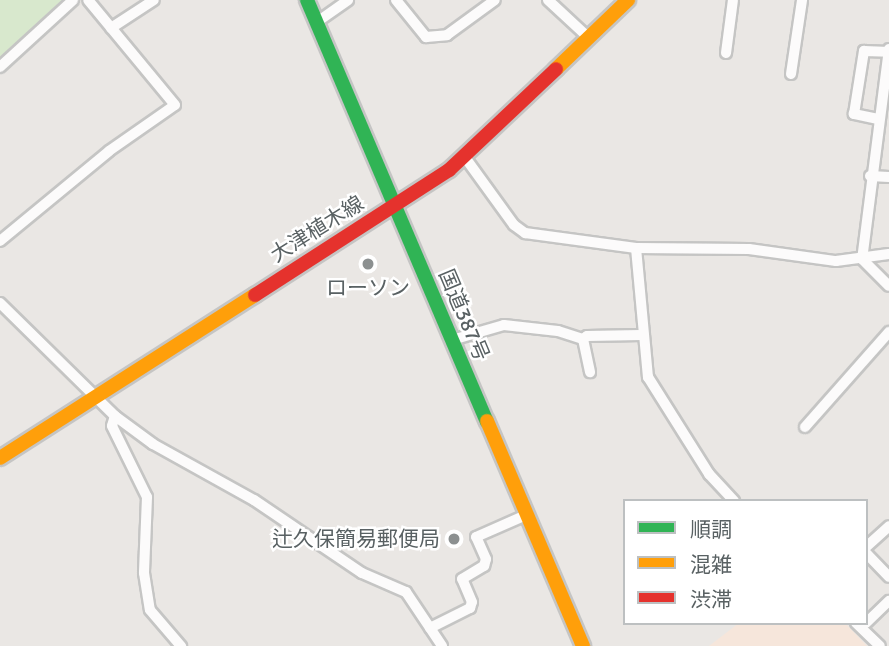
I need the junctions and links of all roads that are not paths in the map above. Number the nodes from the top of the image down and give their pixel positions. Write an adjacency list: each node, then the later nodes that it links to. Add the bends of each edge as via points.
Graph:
1 (73, 0): 18 (street)
2 (88, 0): 14 (street)
3 (142, 0): 14 (street)
4 (154, 0): 14 (street)
5 (307, 0): 13 (main road, 国道387号)
6 (348, 0): 13 (street)
7 (396, 0): 8 (street, via 426,37 447,35)
8 (495, 0)
9 (548, 0): 15 (street)
10 (628, 0): 15 (main road, 大津植木線)
11 (733, 0): 17 (street)
12 (802, 0): 19 (street)
13 (317, 22): 24 (main road, 国道387号)
14 (109, 26): 25 (street, via 176,105 109,151)
15 (589, 38): 21 (main road, 大津植木線)
16 (889, 51): 20 (street); 20 (street, via 864,51 854,114)
17 (726, 52)
18 (0, 67)
19 (791, 74)
20 (882, 116): 22 (street)
21 (464, 156): 24 (main road, 大津植木線); 26 (street, via 519,230)
22 (870, 176): 23 (street); 28 (street)
23 (889, 177)
24 (395, 205): 33 (main road, 国道387号); 36 (main road, 大津植木線)
25 (0, 241)
26 (636, 248): 28 (street, via 749,249 836,261); 32 (street)
27 (889, 254): 28 (street)
28 (862, 259): 29 (street)
29 (889, 286)
30 (0, 303): 36 (street)
31 (889, 331): 38 (street)
32 (641, 335): 34 (street, via 587,336); 40 (street, via 648,377 709,474)
33 (452, 340): 34 (street, via 504,325 558,331); 41 (main road, 国道387号)
34 (583, 340): 35 (street)
35 (590, 372)
36 (94, 396): 37 (street); 39 (main road, 大津植木線)
37 (114, 416): 49 (street, via 362,573 406,592); 50 (street, via 112,426 147,497 145,573 150,610)
38 (805, 427)
39 (0, 458)
40 (732, 499)
41 (526, 515): 49 (street, via 476,537 486,559 484,566 462,579 472,602 470,608); 52 (main road, 国道387号)
42 (889, 526): 43 (street)
43 (868, 545)
44 (868, 555): 45 (street)
45 (889, 577)
46 (889, 601): 47 (street)
47 (868, 620)
48 (864, 625): 53 (street)
49 (430, 628): 51 (street)
50 (181, 646)
51 (442, 646)
52 (583, 646)
53 (880, 646)

